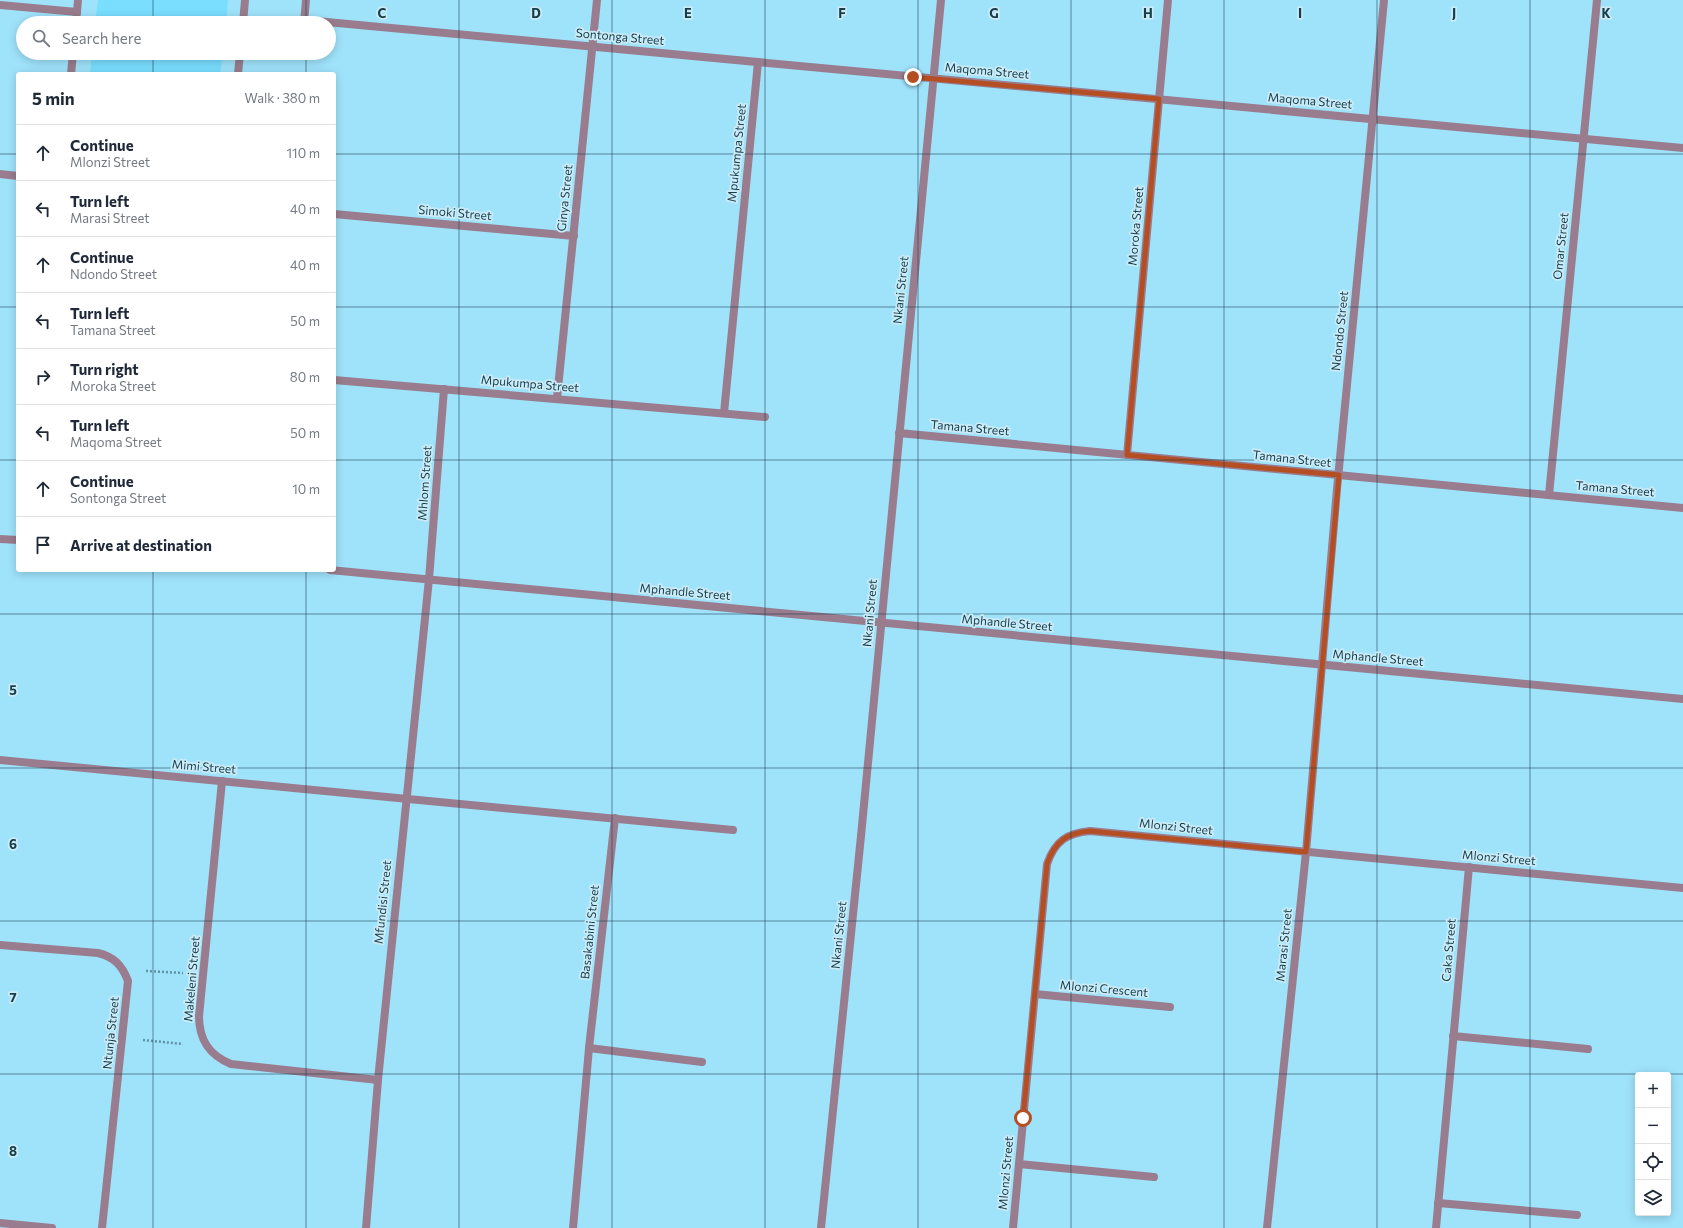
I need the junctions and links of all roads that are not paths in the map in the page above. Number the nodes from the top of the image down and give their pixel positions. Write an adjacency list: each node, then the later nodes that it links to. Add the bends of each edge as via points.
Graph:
1 (78, 0): 10 (street)
2 (245, 0): 12 (street)
3 (306, 0): 13 (street)
4 (597, 0): 15 (street, Ginya Street)
5 (941, 0): 21 (street, Nkani Street)
6 (1168, 0): 22 (street, Moroka Street)
7 (1384, 0): 23 (street, Ndondo Street)
8 (1597, 0): 24 (street, Omar Street)
9 (0, 5): 10 (street)
10 (77, 12): 11 (street)
11 (77, 16)
12 (244, 16)
13 (305, 16)
14 (336, 25): 15 (street, Sontonga Street)
15 (593, 47): 18 (street, Sontonga Street); 29 (street, Ginya Street)
16 (72, 60): 19 (street)
17 (239, 60): 20 (street)
18 (758, 62): 21 (street, Sontonga Street); 33 (street, Mpukumpa Street)
19 (71, 72)
20 (238, 72)
21 (934, 78): 22 (street, Maqoma Street); 35 (street, Nkani Street)
22 (1159, 99): 23 (street, Maqoma Street); 36 (street, Moroka Street)
23 (1373, 119): 24 (street, Maqoma Street); 37 (street, Ndondo Street)
24 (1583, 139): 25 (street, Maqoma Street); 38 (street, Omar Street)
25 (1683, 148)
26 (0, 174): 27 (street)
27 (16, 176)
28 (336, 214): 29 (street, Simoki Street)
29 (574, 236): 32 (street, Ginya Street)
30 (336, 380): 31 (street, Mpukumpa Street)
31 (444, 389): 32 (street, Mpukumpa Street); 43 (street, Mhlom Street)
32 (557, 398): 33 (street, Mpukumpa Street)
33 (724, 413): 34 (street, Mpukumpa Street)
34 (765, 417)
35 (899, 433): 36 (street, Tamana Street); 44 (street, Nkani Street)
36 (1127, 455): 37 (street, Tamana Street)
37 (1339, 475): 38 (street, Tamana Street); 45 (street, Ndondo Street)
38 (1549, 495): 39 (street, Tamana Street)
39 (1683, 508)
40 (0, 539): 41 (street)
41 (16, 540)
42 (336, 571): 43 (street, Mphandle Street)
43 (429, 579): 44 (street, Mphandle Street); 49 (street, Mfundisi Street)
44 (881, 622): 45 (street, Mphandle Street); 72 (street, Nkani Street)
45 (1321, 665): 46 (street, Mphandle Street); 52 (street, Marasi Street)
46 (1683, 699)
47 (0, 760): 48 (street, Mimi Street)
48 (222, 781): 49 (street, Mimi Street); 62 (street, Makeleni Street, via 203,974 199,1027 201,1037 217,1057 231,1064)
49 (406, 798): 50 (street); 62 (street, Mfundisi Street)
50 (615, 818): 51 (street); 59 (street, Basakabini Street)
51 (733, 830)
52 (1306, 852): 53 (street, Mlonzi Street); 56 (street, Mlonzi Street, via 1090,831 1068,836 1051,852 1047,864); 74 (street, Marasi Street)
53 (1469, 867): 54 (street, Mlonzi Street); 58 (street, Caka Street)
54 (1683, 888)
55 (0, 945): 69 (street, Ntunja Street, via 109,956 124,970 128,981)
56 (1035, 994): 57 (street, Mlonzi Crescent); 63 (street, Mlonzi Street)
57 (1170, 1007)
58 (1453, 1036): 60 (street); 65 (street, Caka Street)
59 (589, 1048): 61 (street); 71 (street, Basakabini Street)
60 (1588, 1049)
61 (702, 1062)
62 (378, 1080): 70 (street, Mfundisi Street)
63 (1019, 1164): 64 (street); 73 (street, Mlonzi Street)
64 (1154, 1177)
65 (1438, 1203): 66 (street); 75 (street, Caka Street)
66 (1577, 1215)
67 (0, 1223): 68 (street)
68 (52, 1228)
69 (102, 1228)
70 (366, 1228)
71 (574, 1228)
72 (821, 1228)
73 (1013, 1228)
74 (1267, 1228)
75 (1436, 1228)

